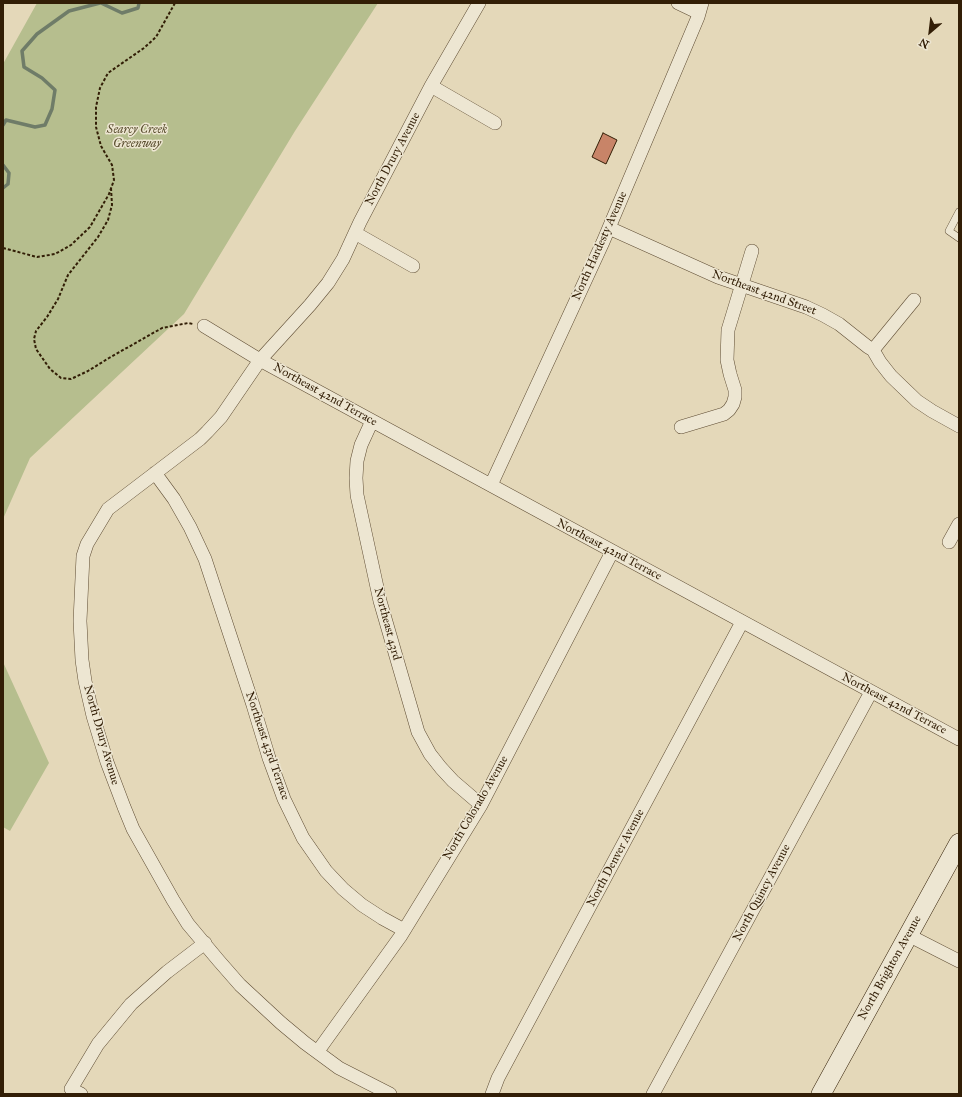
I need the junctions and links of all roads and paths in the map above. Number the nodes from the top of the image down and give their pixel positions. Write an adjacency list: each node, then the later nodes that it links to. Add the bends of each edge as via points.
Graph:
1 (175, 3): 7 (path, via 156,37 108,73 100,88 96,107 96,127 101,146 112,165 114,180)
2 (479, 3): 5 (street, North Drury Avenue)
3 (678, 3): 4 (street)
4 (700, 8): 9 (street, North Hardesty Avenue)
5 (431, 86): 6 (street); 10 (street, North Drury Avenue)
6 (495, 123)
7 (111, 188): 12 (path, via 90,227 72,245 55,254 37,257); 17 (path, via 112,205 108,220 68,275 58,299 36,331 36,349 50,369 61,378 71,379 162,328 188,322)
8 (959, 212): 11 (lane, via 949,231)
9 (609, 228): 15 (street, Northeast 42nd Street, via 718,277); 24 (street, North Hardesty Avenue)
10 (355, 233): 14 (street); 19 (street, North Drury Avenue, via 328,283)
11 (959, 238)
12 (3, 248)
13 (752, 251): 15 (street)
14 (413, 266)
15 (742, 285): 18 (street, Northeast 42nd Street, via 823,315); 22 (street, via 728,330 728,367 735,390 733,404 724,414)
16 (914, 300): 18 (street)
17 (204, 326): 19 (street)
18 (874, 350): 21 (street, Northeast 42nd Street, via 880,362 903,389 932,411)
19 (260, 360): 20 (street, Northeast 42nd Terrace); 23 (street, North Drury Avenue, via 221,417 200,439)
20 (372, 421): 24 (street, Northeast 42nd Terrace); 31 (street, Northeast 43rd, via 361,445 356,478 357,494 380,601 418,732 441,768)
21 (959, 426)
22 (681, 427)
23 (155, 474): 33 (street, Northeast 43rd Terrace, via 174,499 205,559 268,758 303,838 326,871 343,889 362,905); 35 (street, North Drury Avenue, via 108,509 87,544 83,556 81,589 82,660 93,716 127,815 173,900)
24 (491, 486): 27 (street, Northeast 42nd Terrace)
25 (959, 524): 26 (street)
26 (949, 542)
27 (612, 552): 28 (street, Northeast 42nd Terrace); 31 (street, North Colorado Avenue)
28 (742, 622): 29 (street, Northeast 42nd Terrace); 40 (street, North Denver Avenue, via 498,1078)
29 (872, 692): 30 (street, Northeast 42nd Terrace); 41 (street, North Quincy Avenue)
30 (959, 739)
31 (481, 805): 33 (street, North Colorado Avenue)
32 (959, 843): 34 (main road, North Brighton Avenue)
33 (404, 930): 37 (street, North Colorado Avenue)
34 (908, 935): 36 (street); 42 (main road, North Brighton Avenue)
35 (204, 943): 37 (street, North Drury Avenue, via 240,985 265,1009); 38 (street, via 131,1004 98,1044)
36 (959, 961)
37 (318, 1052): 39 (street, North Drury Avenue, via 339,1068)
38 (76, 1091)
39 (390, 1094)
40 (492, 1094)
41 (653, 1094)
42 (821, 1094)

